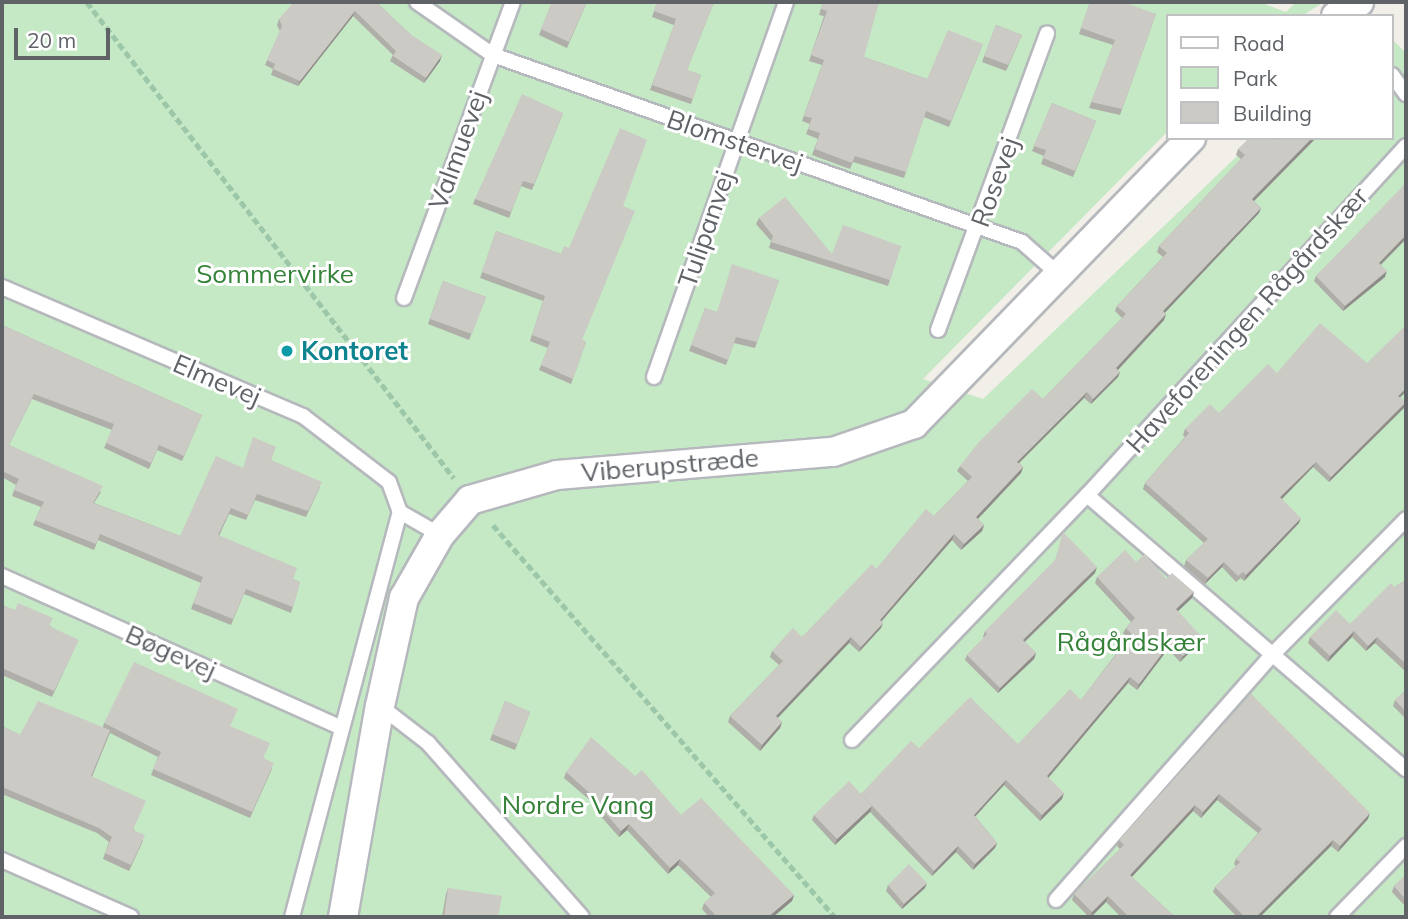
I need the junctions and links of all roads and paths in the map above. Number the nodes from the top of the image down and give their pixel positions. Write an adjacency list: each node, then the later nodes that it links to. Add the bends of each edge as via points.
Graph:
1 (87, 2): 19 (path)
2 (416, 2): 6 (lane, Blomstervej)
3 (513, 2): 6 (lane, Valmuevej)
4 (786, 2): 10 (lane, Tulipanvej)
5 (1047, 33): 12 (lane, Rosevej)
6 (493, 55): 10 (lane, Blomstervej); 15 (lane, Valmuevej)
7 (1394, 78): 8 (lane)
8 (1406, 94)
9 (1189, 140): 13 (street, Viberupstræde)
10 (736, 142): 12 (lane, Blomstervej); 17 (lane, Tulipanvej)
11 (1406, 146): 18 (lane, Haveforeningen Rågårdskær)
12 (979, 227): 13 (lane, Blomstervej, via 1022,242); 16 (lane, Rosevej)
13 (1056, 272): 19 (street, Viberupstræde, via 914,424 833,452 557,475)
14 (2, 288): 20 (lane, Elmevej, via 303,416 389,482)
15 (404, 298)
16 (938, 330)
17 (654, 377)
18 (1087, 495): 24 (lane); 27 (lane, Haveforeningen Rågårdskær)
19 (470, 500): 22 (street); 36 (path)
20 (400, 512): 22 (lane); 26 (lane)
21 (1406, 519): 24 (lane)
22 (440, 535): 25 (street, via 404,598)
23 (2, 576): 26 (lane, Bøgevej)
24 (1274, 653): 28 (lane); 31 (lane)
25 (380, 706): 34 (street); 35 (lane, via 428,743)
26 (340, 727): 33 (lane)
27 (852, 740)
28 (1406, 769)
29 (1406, 846): 37 (lane)
30 (2, 860): 32 (lane)
31 (1056, 900)
32 (131, 917)
33 (292, 917)
34 (343, 917)
35 (582, 917)
36 (835, 917)
37 (1338, 917)

